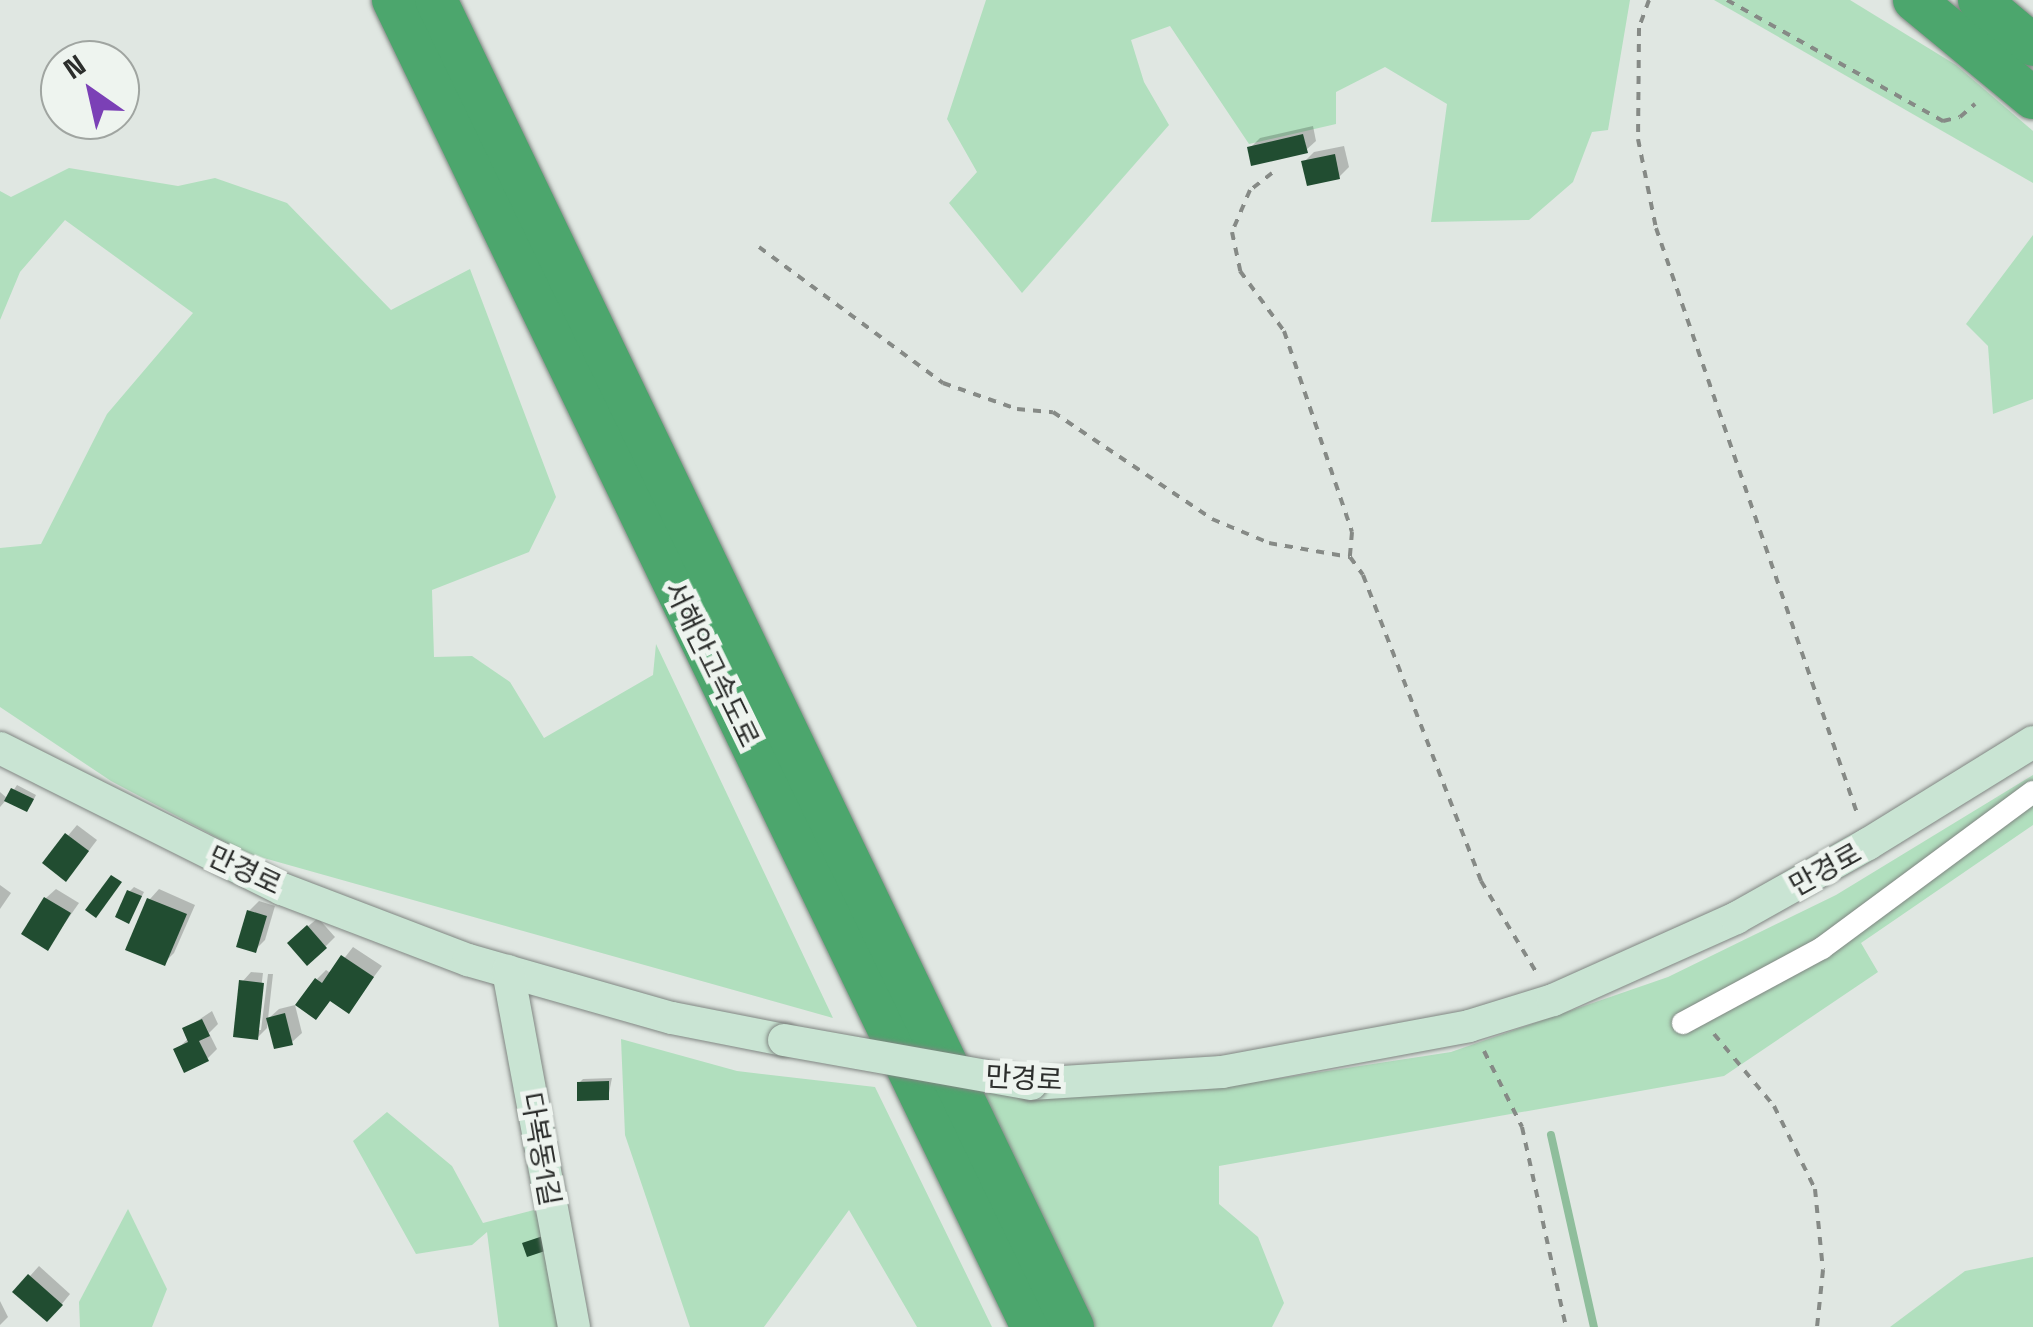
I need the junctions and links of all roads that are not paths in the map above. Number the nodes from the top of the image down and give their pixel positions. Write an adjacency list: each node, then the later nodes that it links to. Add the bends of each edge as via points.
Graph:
1 (392, 0): 13 (highway, 서해안고속도로)
2 (436, 0): 14 (highway, 서해안고속도로)
3 (1914, 0): 6 (highway)
4 (1979, 0): 5 (highway)
5 (2033, 45)
6 (2033, 98)
7 (2033, 742): 10 (street, 만경로, bridge, via 1736,918 1554,1000 1470,1026 1222,1072 1030,1084 672,1018)
8 (0, 748): 10 (street, 만경로, via 282,889)
9 (2033, 792): 11 (street, via 1822,948)
10 (508, 972): 12 (street, 다복동1길)
11 (1693, 1018)
12 (574, 1327)
13 (1032, 1327)
14 (1073, 1327)

